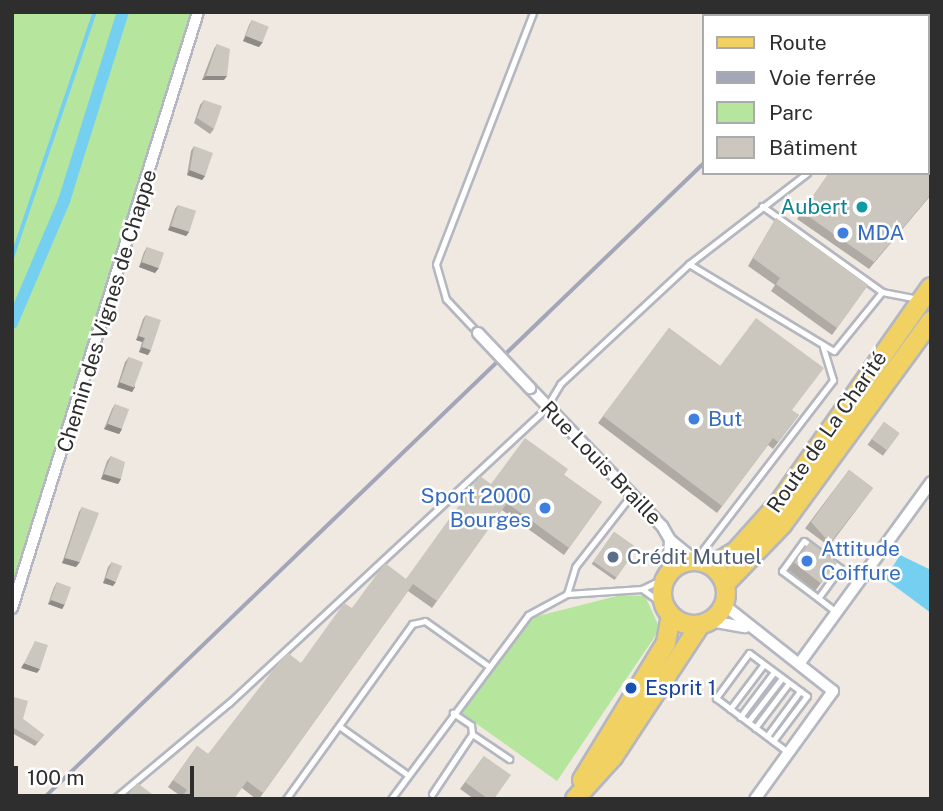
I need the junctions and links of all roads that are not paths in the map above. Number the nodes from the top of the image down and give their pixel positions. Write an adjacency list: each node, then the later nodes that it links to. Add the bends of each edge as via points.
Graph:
1 (198, 12): 22 (street, Chemin des Vignes de Chappe)
2 (533, 12): 9 (lane, via 436,264 446,299)
3 (804, 175): 4 (lane)
4 (762, 206): 5 (lane); 6 (lane)
5 (689, 264): 10 (lane); 11 (lane, via 560,384)
6 (882, 292): 7 (lane); 10 (lane, via 841,347)
7 (928, 298): 15 (main road, Route de La Charité, via 907,318 779,503 736,551)
8 (931, 321): 17 (main road, Route de La Charité, via 782,525)
9 (478, 333): 11 (street, Rue Louis Braille, bridge)
10 (823, 348): 15 (lane, via 833,380 714,537)
11 (547, 407): 13 (street, Rue Louis Braille); 47 (lane, via 229,703)
12 (931, 482): 24 (street)
13 (632, 494): 14 (street, Rue Louis Braille); 19 (lane, via 575,567)
14 (670, 540): 15 (street, Rue Louis Braille); 16 (street, Rue Louis Braille)
15 (704, 563): 16 (main road); 17 (main road)
16 (667, 575): 18 (lane); 23 (main road)
17 (725, 584): 21 (main road)
18 (642, 589): 19 (lane); 23 (lane)
19 (567, 594): 27 (lane, via 528,615)
20 (818, 598): 20 (lane, via 782,571 803,541 840,568); 24 (lane)
21 (724, 605): 25 (main road); 26 (street)
22 (12, 608)
23 (668, 611): 25 (main road); 50 (main road, via 666,643)
24 (837, 613): 29 (street)
25 (705, 623): 26 (street); 50 (main road, via 613,757)
26 (748, 629): 29 (street)
27 (487, 664): 35 (lane); 38 (lane, via 418,620)
28 (764, 664): 30 (lane); 34 (lane); 34 (lane, via 749,653 716,698)
29 (799, 664): 43 (street, via 833,691)
30 (774, 672): 31 (lane); 36 (lane)
31 (782, 678): 32 (lane); 37 (lane)
32 (789, 683): 33 (lane); 39 (lane)
33 (800, 691): 41 (lane); 42 (lane, via 807,696)
34 (730, 709): 36 (lane)
35 (453, 713): 40 (lane, via 471,725); 45 (lane)
36 (740, 716): 37 (lane)
37 (748, 722): 39 (lane)
38 (339, 726): 45 (lane); 48 (lane)
39 (755, 728): 41 (lane)
40 (472, 734): 44 (lane); 46 (lane)
41 (767, 736): 42 (lane)
42 (773, 741): 43 (lane)
43 (789, 753): 51 (street)
44 (509, 759)
45 (408, 775): 49 (lane)
46 (432, 794)
47 (114, 799)
48 (286, 799)
49 (391, 799)
50 (573, 799)
51 (755, 799)

